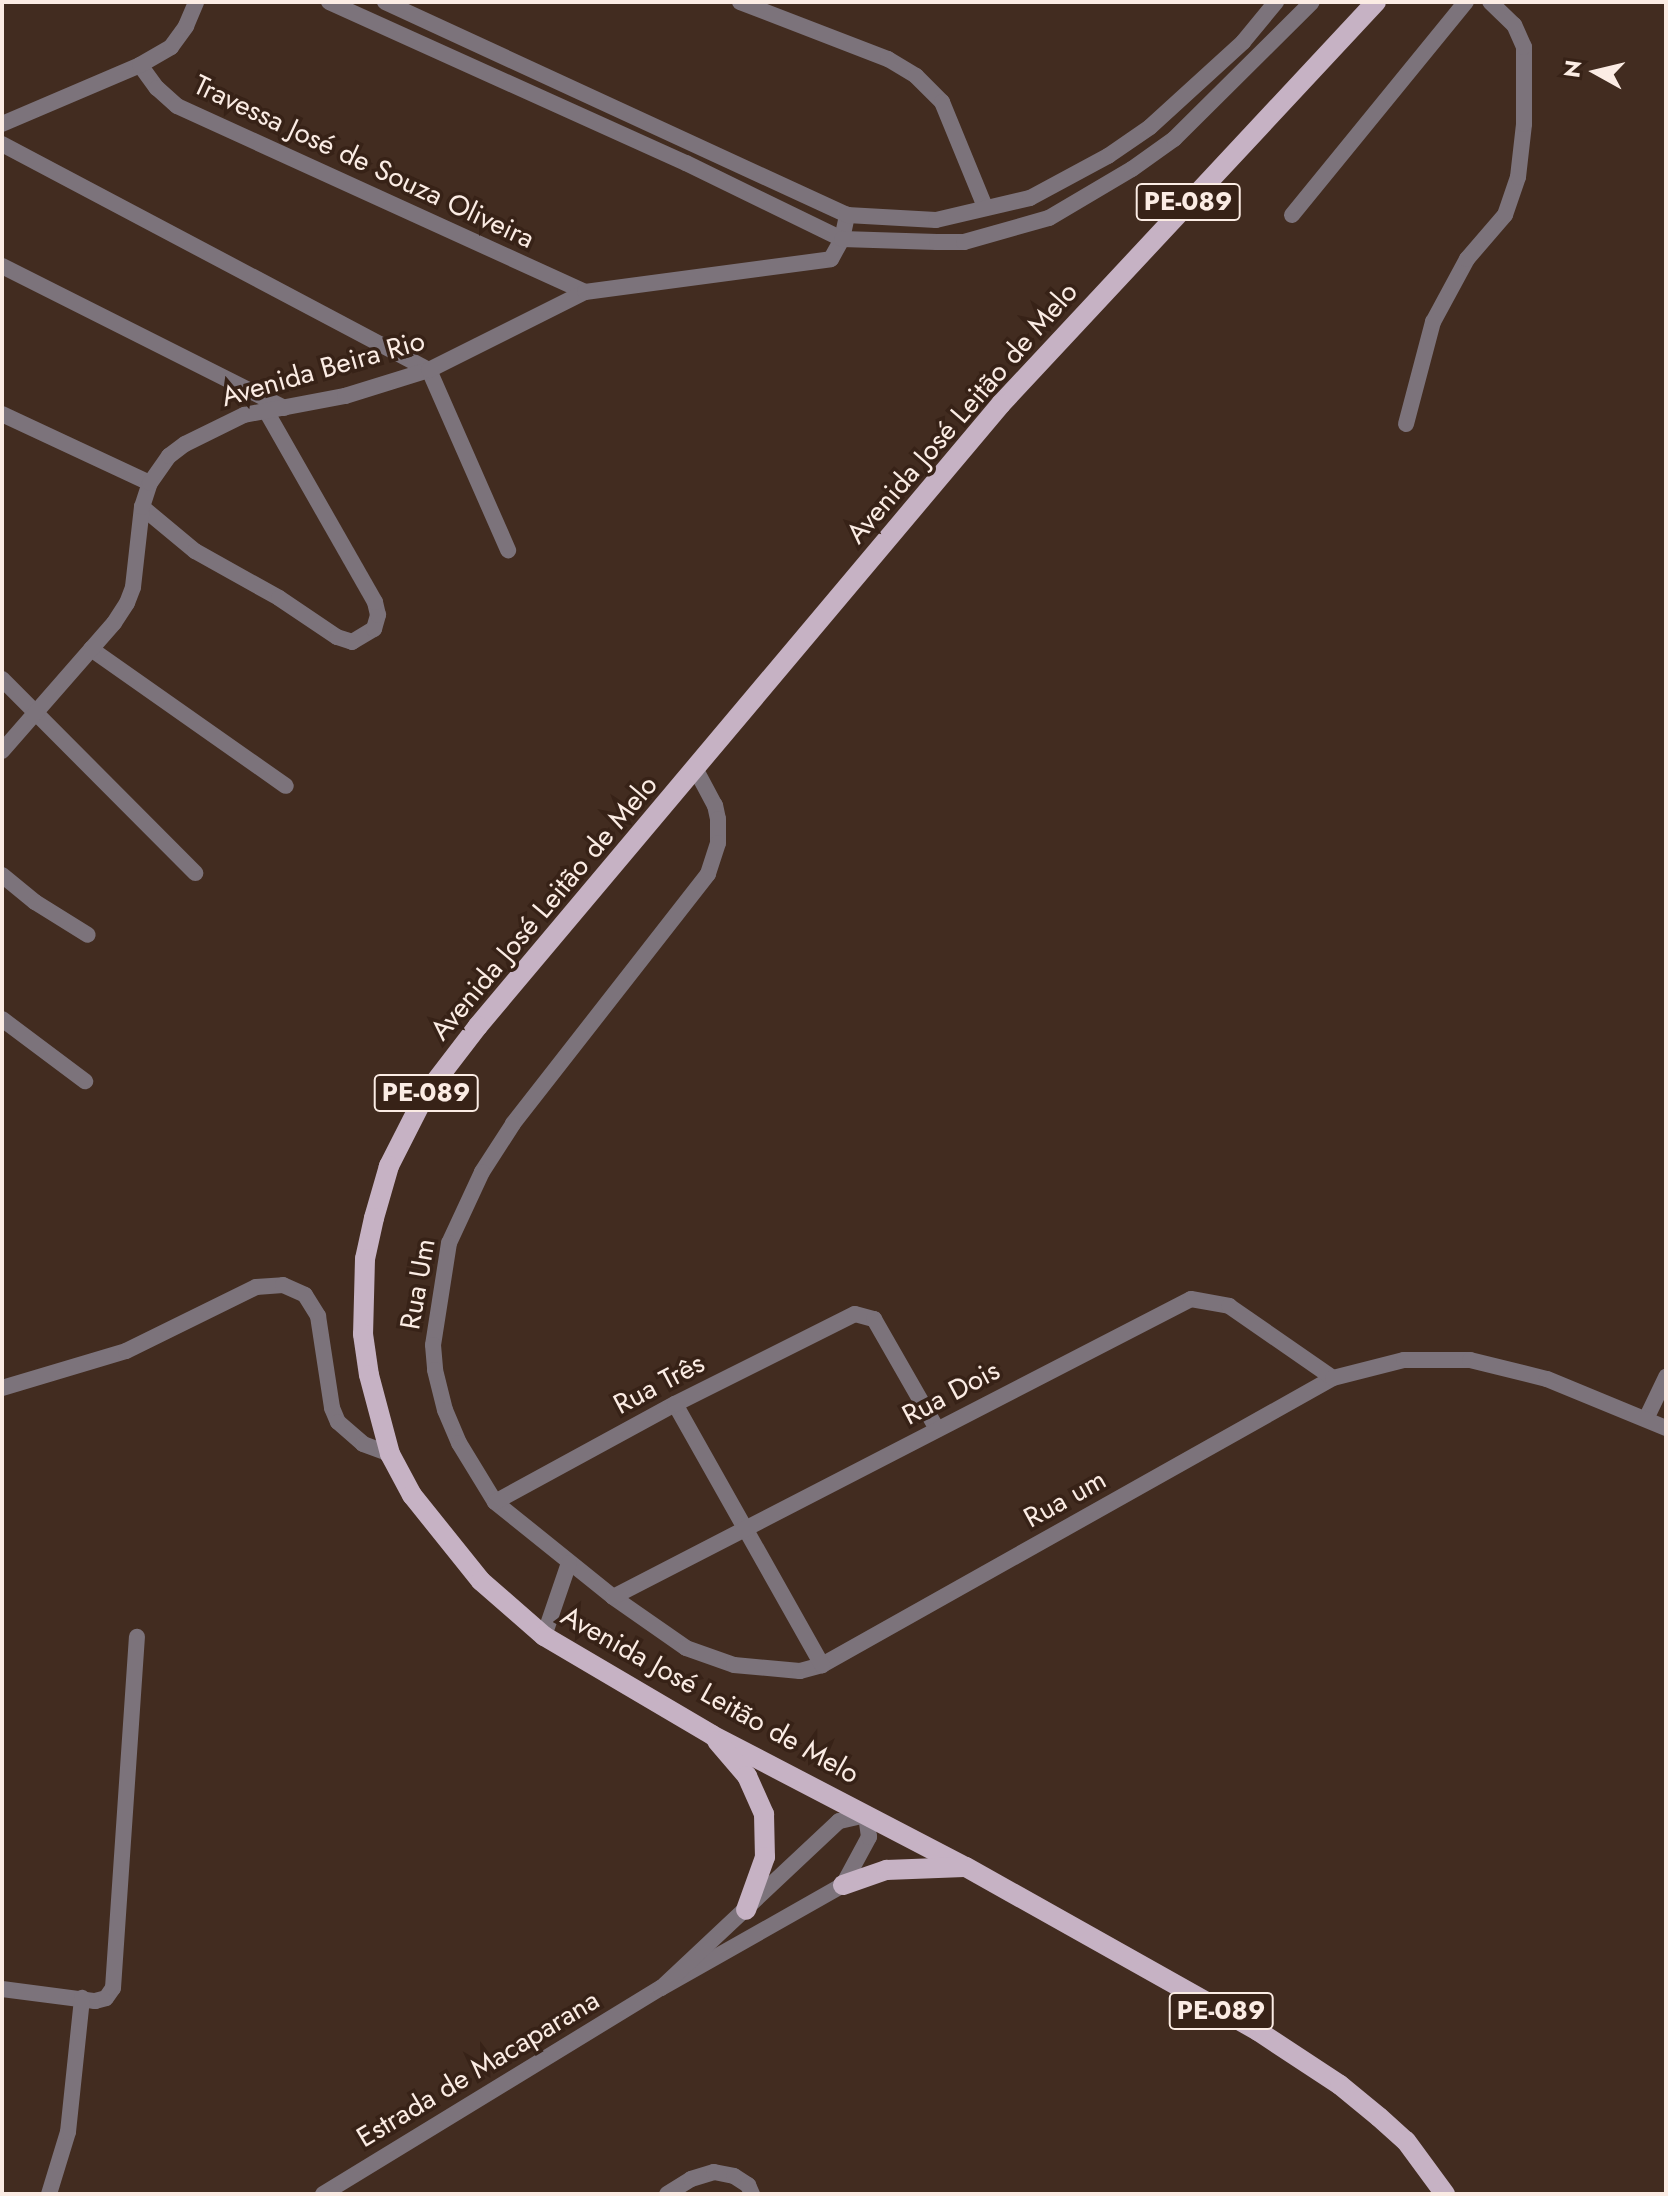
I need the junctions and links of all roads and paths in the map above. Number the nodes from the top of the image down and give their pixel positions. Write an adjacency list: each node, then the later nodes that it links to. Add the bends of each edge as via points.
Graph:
1 (196, 2): 11 (street, via 179,38)
2 (329, 2): 12 (street)
3 (385, 2): 10 (street)
4 (740, 2): 15 (street, via 888,59 916,76 942,102)
5 (1276, 2): 15 (street, via 1243,42 1139,135 1030,198)
6 (1312, 2): 20 (street, via 1174,139 1132,169 1049,218 964,242)
7 (1376, 2): 35 (main road, Avenida José Leitão de Melo / PE-089, via 1001,404)
8 (1466, 2): 17 (street)
9 (1490, 2): 27 (street, via 1514,25 1524,47 1518,177 1505,215 1467,259 1444,299 1424,347)
10 (520, 64): 12 (street); 16 (street)
11 (140, 65): 13 (street); 22 (street, Travessa José de Souza Oliveira, via 177,106)
12 (510, 84): 19 (street)
13 (2, 124)
14 (2, 144): 23 (street)
15 (985, 207): 18 (street)
16 (847, 215): 18 (street); 19 (street)
17 (1292, 215)
18 (936, 220): 20 (street)
19 (842, 239): 20 (street); 22 (street, Avenida Beira Rio, via 828,260)
20 (937, 242)
21 (2, 266): 24 (street)
22 (585, 292): 23 (street, Avenida Beira Rio)
23 (429, 370): 24 (street, Avenida Beira Rio); 30 (street)
24 (284, 408): 25 (street, Avenida Beira Rio)
25 (266, 411): 28 (street, Avenida Beira Rio, via 228,421 185,444); 29 (street, via 375,602 374,629 352,642 337,637 195,551)
26 (2, 414): 28 (street)
27 (1406, 424)
28 (150, 483): 29 (street, Avenida Beira Rio)
29 (142, 507): 31 (street, Avenida Beira Rio, via 133,587 114,623)
30 (508, 550)
31 (91, 649): 33 (street, Avenida Beira Rio); 36 (street)
32 (2, 679): 33 (street)
33 (32, 712): 34 (street, Avenida Beira Rio); 37 (street)
34 (2, 751)
35 (696, 770): 49 (main road, Avenida José Leitão de Melo / PE-089, via 478,1026 425,1095 402,1135 374,1218 363,1302 369,1375); 50 (street, Rua Um, via 718,819 718,843 708,874 513,1124 482,1172 449,1243 434,1332 435,1370 459,1443)
36 (286, 786)
37 (195, 873)
38 (2, 875): 39 (street)
39 (88, 935)
40 (2, 1019): 41 (street)
41 (85, 1081)
42 (1666, 1377): 46 (street)
43 (1333, 1378): 46 (street, Rua um, via 1404,1360 1470,1360 1547,1379); 48 (street, Rua Dois, via 1229,1306 1198,1298); 56 (street, Rua um)
44 (2, 1388): 49 (street, via 126,1351 256,1287 283,1285 305,1295 318,1316 338,1422 363,1444)
45 (675, 1404): 48 (street, Rua Três, via 859,1314 874,1319); 50 (street, Rua Três); 51 (street)
46 (1646, 1419): 47 (street, Rua um)
47 (1666, 1428)
48 (937, 1429): 51 (street, Rua Dois)
49 (390, 1454): 54 (main road, Avenida José Leitão de Melo / PE-089, via 449,1545)
50 (495, 1502): 52 (street, Rua Um)
51 (745, 1531): 53 (street, Rua Dois); 56 (street)
52 (569, 1563): 53 (street, Rua Um); 54 (street)
53 (613, 1597): 56 (street, Rua Um, via 659,1632 710,1658 784,1672)
54 (544, 1636): 57 (main road, Avenida José Leitão de Melo / PE-089)
55 (137, 1637): 64 (street, via 114,1984 106,1998)
56 (822, 1665)
57 (712, 1735): 58 (main road, Avenida José Leitão de Melo / PE-089); 61 (main road, via 747,1776 764,1814 765,1857)
58 (866, 1815): 59 (main road, Avenida José Leitão de Melo / PE-089); 60 (street, via 869,1837); 61 (street, Estrada de Macaparana, via 839,1821)
59 (966, 1867): 60 (main road, via 886,1870); 69 (main road, Avenida José Leitão de Melo / PE-089, via 1313,2065 1406,2141)
60 (843, 1885): 62 (street, Estrada de Macaparana)
61 (746, 1910): 62 (street, Estrada de Macaparana)
62 (661, 1988): 66 (street, Estrada de Macaparana)
63 (2, 1989): 64 (street)
64 (89, 2000): 65 (street, via 68,2132)
65 (49, 2194)
66 (323, 2194)
67 (667, 2194): 68 (street, via 714,2172 734,2176)
68 (752, 2194)
69 (1445, 2194)

